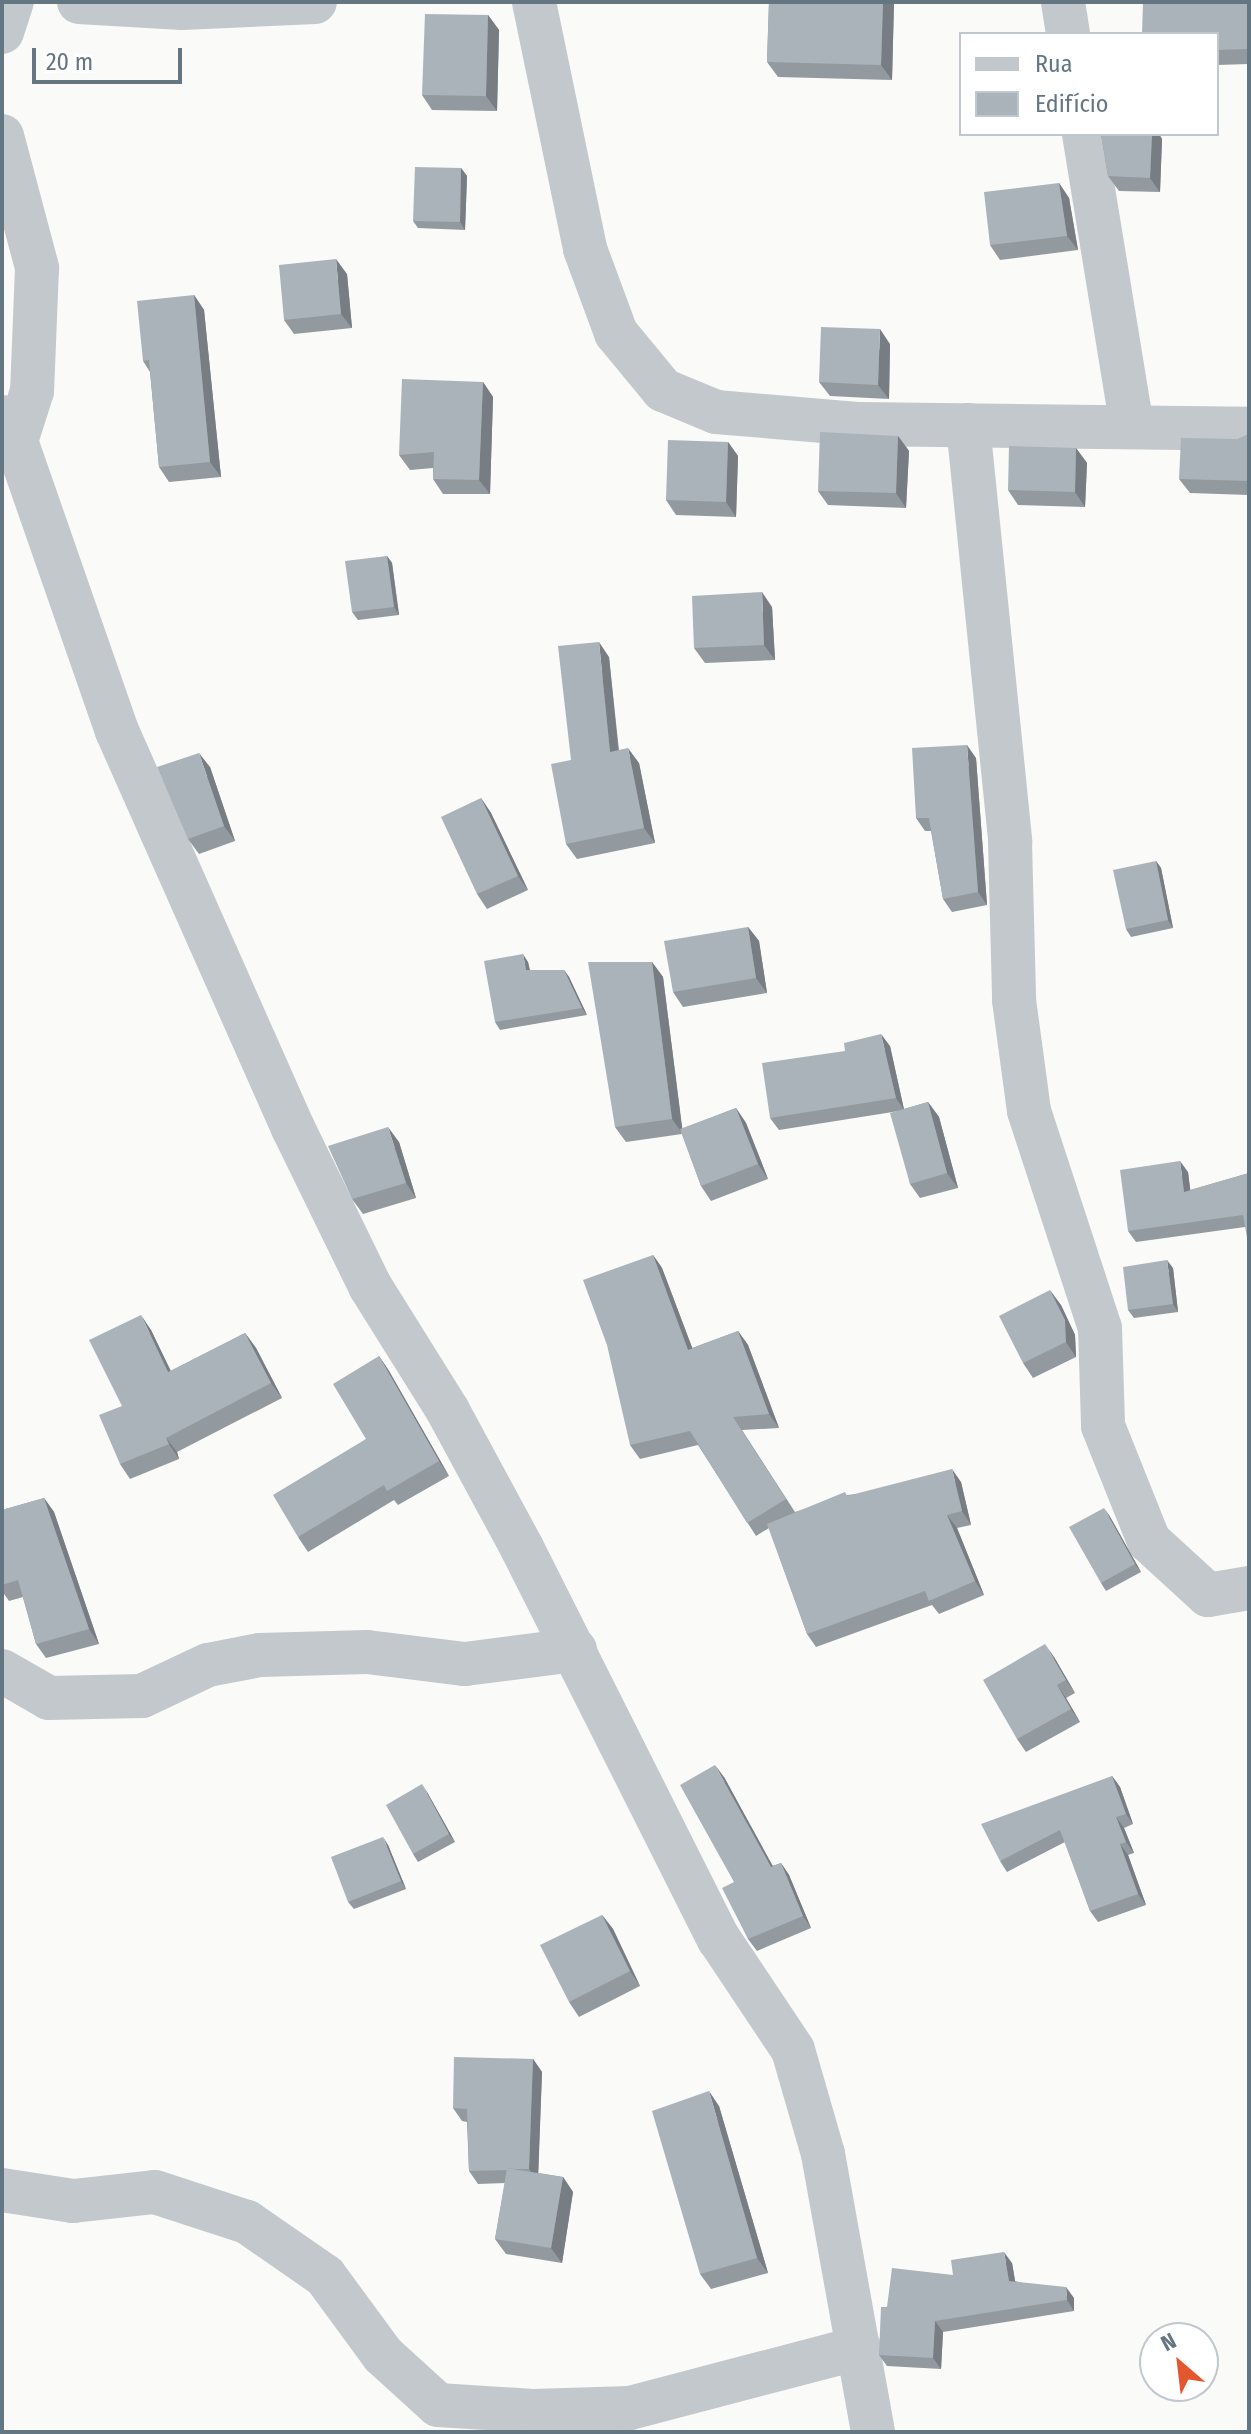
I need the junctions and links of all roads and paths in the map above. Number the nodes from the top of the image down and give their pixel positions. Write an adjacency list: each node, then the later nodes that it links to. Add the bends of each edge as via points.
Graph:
1 (12, 2): 6 (street)
2 (79, 2): 3 (street, via 182,8)
3 (315, 2)
4 (534, 2): 10 (street, via 585,249 616,333 663,390 716,412 860,424)
5 (1063, 2): 7 (street)
6 (2, 32)
7 (1068, 32)
8 (2, 136): 12 (street, via 37,268 32,391)
9 (1084, 136): 11 (street)
10 (968, 425): 11 (street); 14 (street, via 1010,842 1014,1000 1029,1111 1100,1328 1103,1426 1149,1541 1208,1595)
11 (1132, 427): 13 (street)
12 (9, 429): 15 (street, via 117,731 293,1128 370,1286 448,1411)
13 (1249, 429)
14 (1249, 1588)
15 (575, 1650): 16 (street, via 465,1664 367,1652 260,1655 208,1665 142,1696 49,1698); 18 (street, via 719,1939 793,2050 823,2154)
16 (2, 1671)
17 (2, 2190): 18 (street, via 73,2201 155,2192 247,2222 325,2276 383,2355 438,2405 533,2411 630,2408)
18 (859, 2348): 19 (street)
19 (873, 2432)

